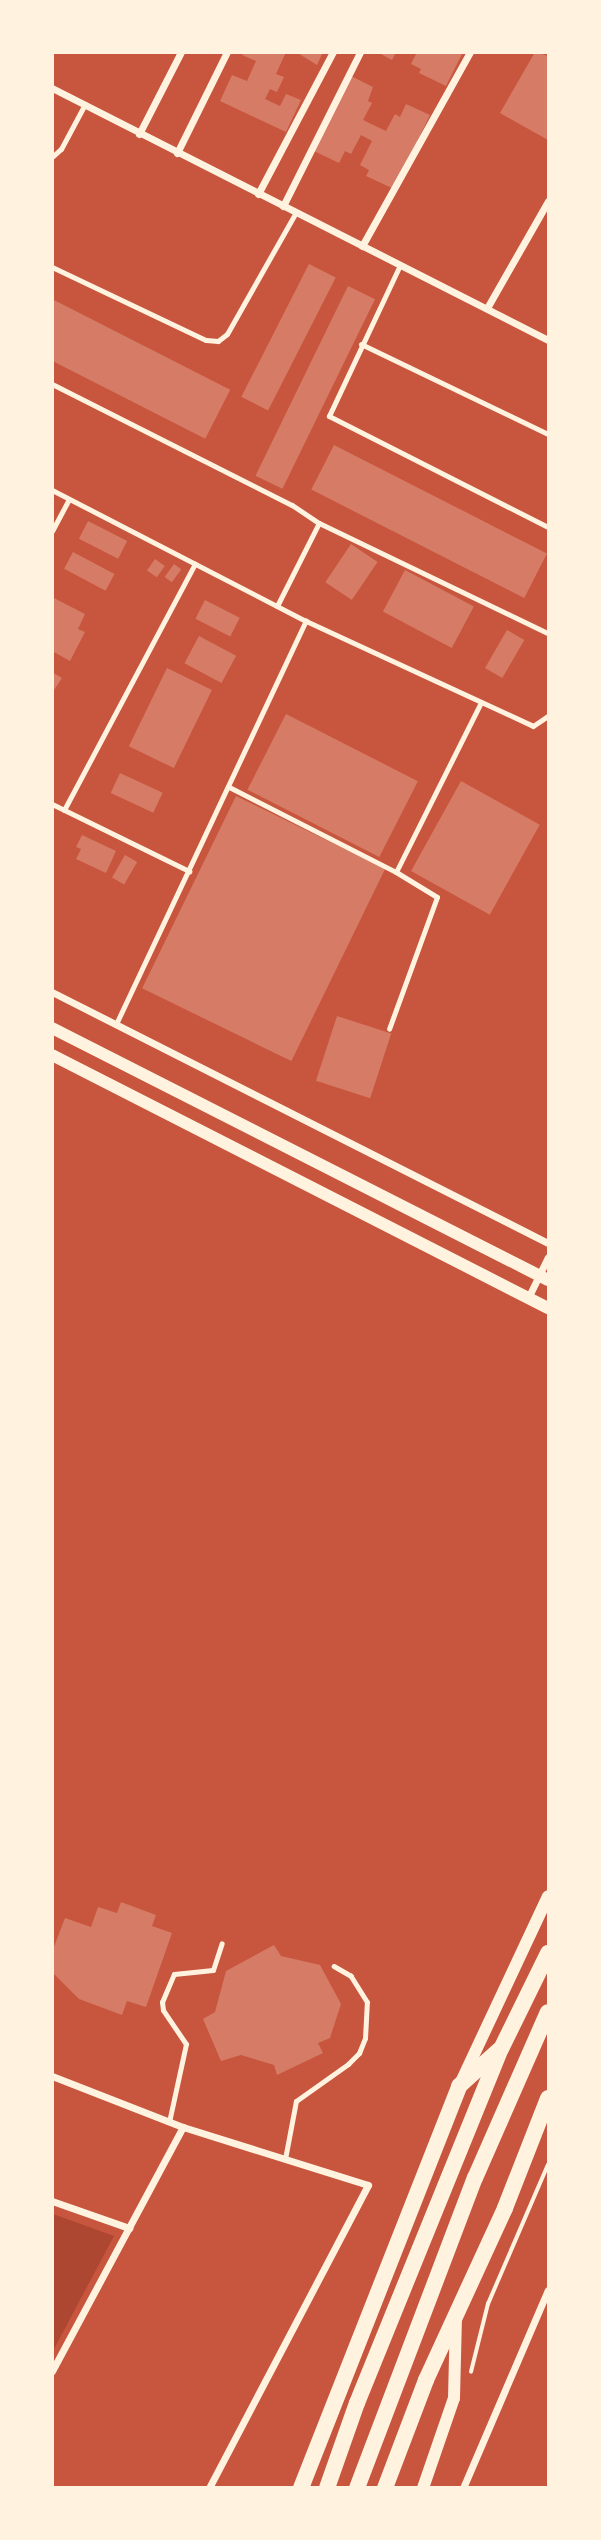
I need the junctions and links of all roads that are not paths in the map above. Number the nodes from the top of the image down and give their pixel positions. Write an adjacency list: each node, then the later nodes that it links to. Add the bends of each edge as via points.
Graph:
1 (181, 52): 8 (street)
2 (227, 52): 9 (street)
3 (333, 52): 11 (street)
4 (360, 52): 13 (street)
5 (470, 52): 15 (street)
6 (52, 88): 7 (street)
7 (85, 104): 8 (street); 10 (lane)
8 (139, 134): 9 (street)
9 (177, 153): 11 (street)
10 (52, 157)
11 (258, 194): 13 (street)
12 (548, 201): 18 (street)
13 (283, 206): 14 (street)
14 (296, 212): 15 (street); 17 (lane, via 227,334 218,341 206,340)
15 (362, 246): 16 (street)
16 (400, 265): 18 (street); 20 (lane)
17 (52, 267)
18 (487, 307): 19 (street)
19 (548, 340)
20 (361, 344): 22 (lane); 26 (lane, via 329,416)
21 (52, 384): 25 (lane)
22 (548, 434)
23 (52, 491): 24 (lane)
24 (68, 499): 27 (lane); 28 (lane)
25 (319, 523): 29 (lane); 31 (lane)
26 (548, 527)
27 (52, 531)
28 (195, 564): 29 (lane); 36 (lane)
29 (277, 606): 30 (lane)
30 (306, 621): 32 (lane); 34 (lane)
31 (548, 633)
32 (481, 702): 33 (lane, via 533,726); 38 (lane)
33 (548, 716)
34 (229, 788): 37 (lane); 38 (lane)
35 (52, 804): 36 (lane)
36 (64, 810): 37 (lane)
37 (189, 871): 40 (lane)
38 (396, 872): 42 (lane, via 437,897)
39 (52, 992): 40 (street)
40 (116, 1024): 44 (street)
41 (52, 1028): 46 (street)
42 (389, 1030)
43 (52, 1055): 47 (street)
44 (548, 1243)
45 (548, 1257): 46 (street)
46 (544, 1278): 47 (street)
47 (529, 1296): 48 (street)
48 (548, 1308)
49 (548, 1896): 56 (street)
50 (222, 1943): 58 (lane, via 214,1970 174,1974 162,2002 186,2044)
51 (548, 1953): 54 (highway)
52 (334, 1966): 60 (lane, via 351,1976 368,2002 365,2039 348,2064 296,2101)
53 (548, 2012): 65 (highway, via 475,2178)
54 (501, 2049): 56 (highway); 70 (highway)
55 (52, 2076): 58 (street)
56 (459, 2086): 69 (highway)
57 (548, 2101): 64 (highway)
58 (169, 2122): 59 (street)
59 (183, 2127): 60 (street); 62 (street)
60 (285, 2159): 68 (street, via 368,2185)
61 (52, 2201): 62 (street)
62 (129, 2228): 67 (street)
63 (548, 2290): 74 (street)
64 (457, 2314): 66 (highway); 73 (street, via 454,2398)
65 (422, 2318): 66 (highway); 71 (highway)
66 (449, 2331): 72 (highway)
67 (52, 2371)
68 (209, 2487)
69 (301, 2487)
70 (327, 2487)
71 (357, 2487)
72 (385, 2487)
73 (423, 2487)
74 (463, 2487)

